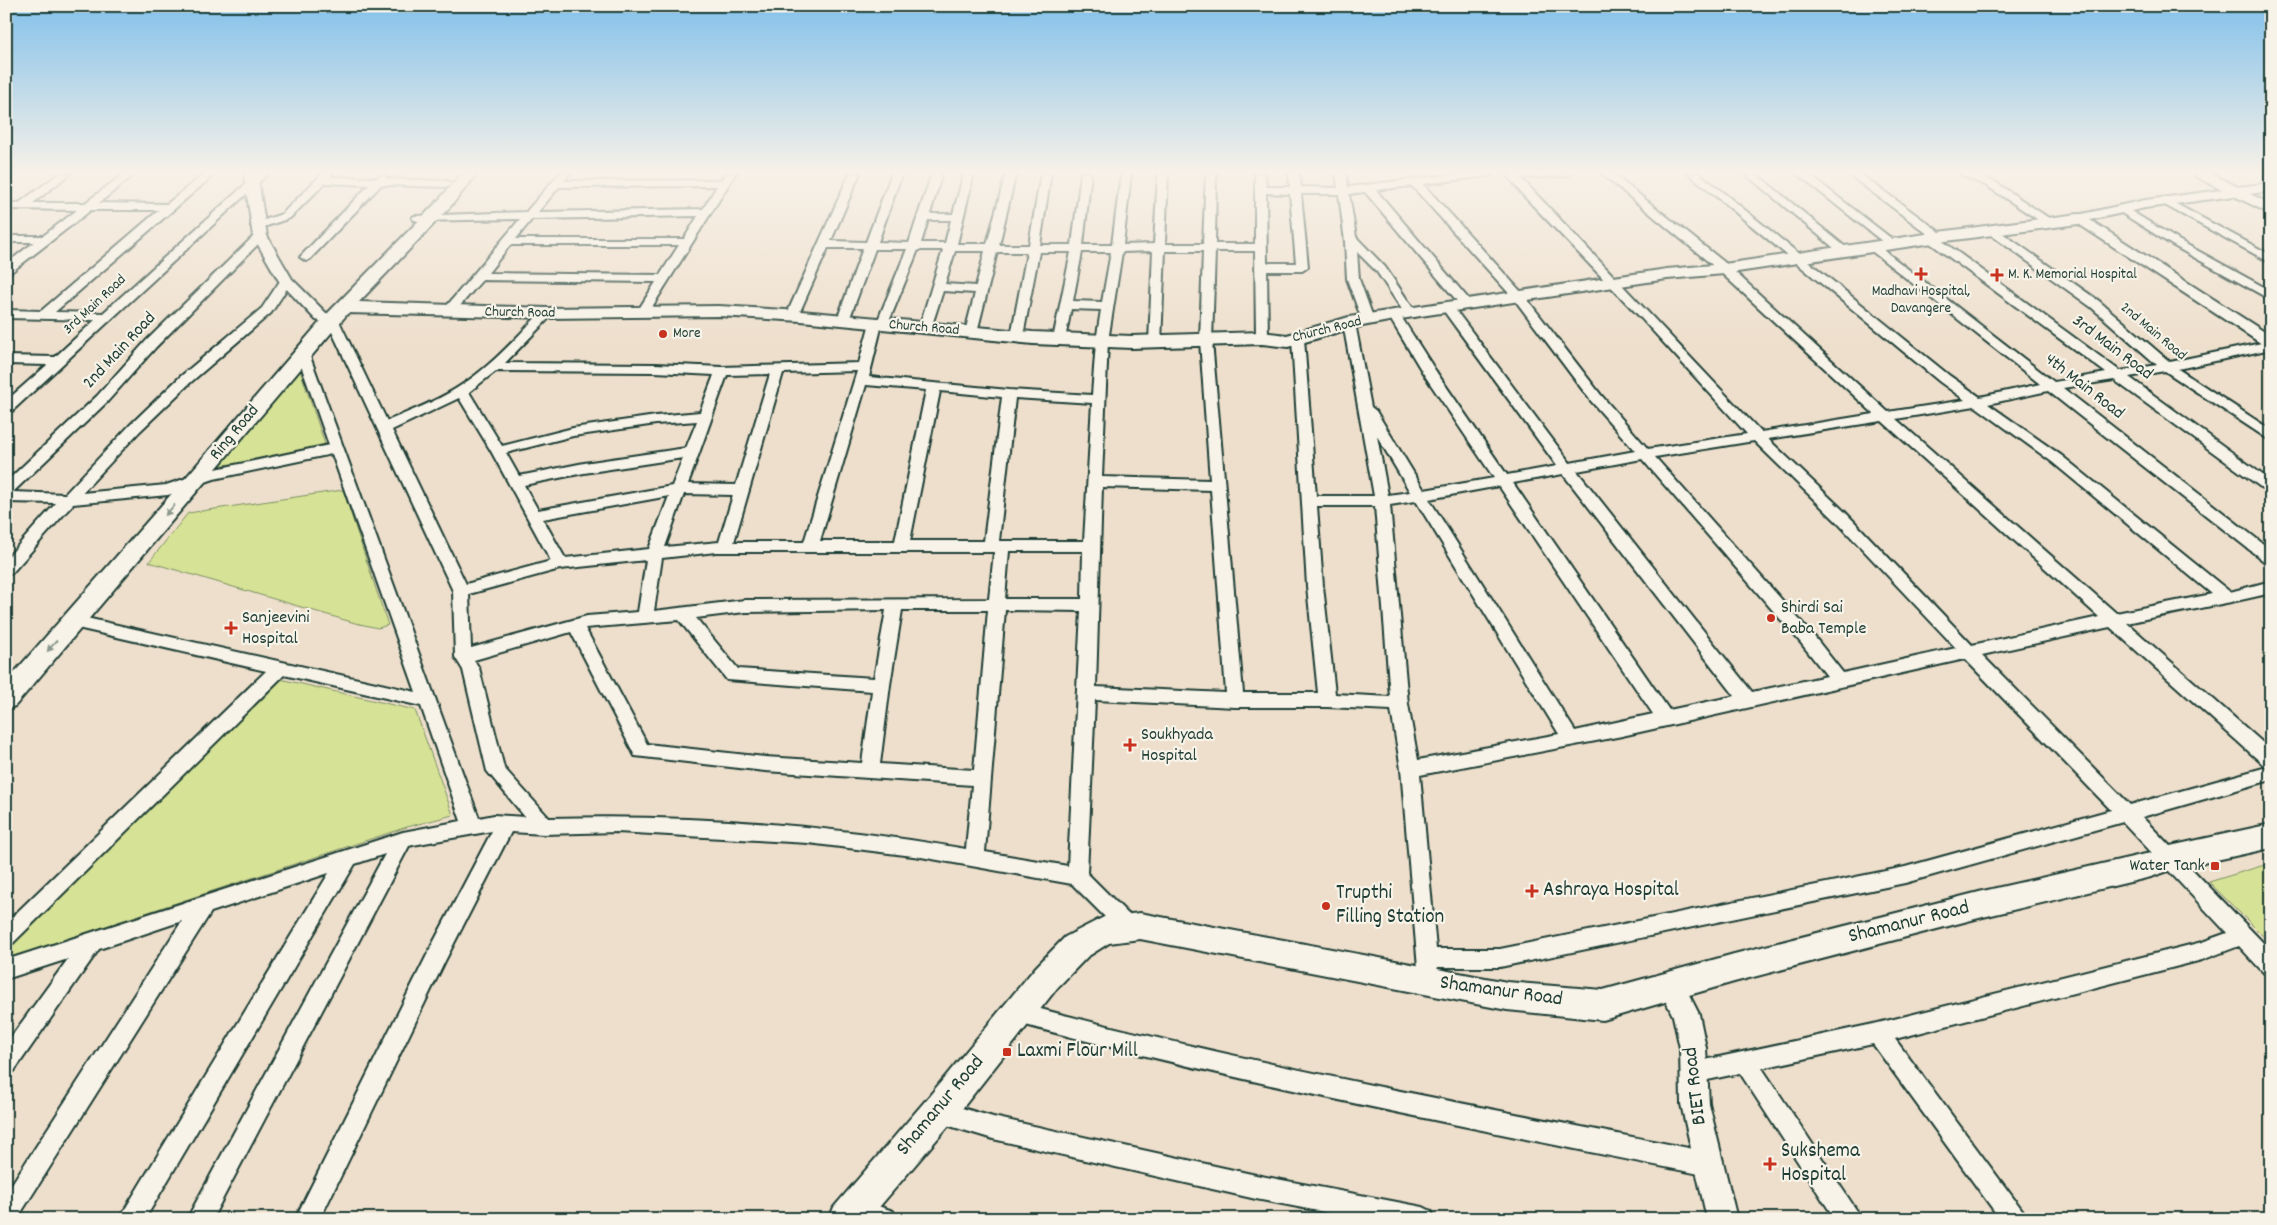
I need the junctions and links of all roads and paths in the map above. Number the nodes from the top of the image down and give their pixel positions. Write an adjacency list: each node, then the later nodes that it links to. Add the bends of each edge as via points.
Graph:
1 (56, 230): 38 (street)
2 (143, 230): 79 (street)
3 (197, 230): 81 (street, 3rd Main Road)
4 (332, 230): 55 (street)
5 (413, 230): 77 (main road, Ring Road)
6 (517, 230): 39 (street)
7 (694, 230): 40 (street)
8 (829, 230): 41 (street)
9 (876, 230): 43 (street)
10 (919, 230): 44 (street)
11 (954, 230): 45 (street)
12 (996, 230): 48 (street)
13 (1037, 230): 50 (street)
14 (1079, 230): 51 (street)
15 (1119, 230): 52 (street)
16 (1160, 230): 53 (street)
17 (1209, 230): 49 (street)
18 (1261, 230): 46 (street)
19 (1299, 230): 58 (street, via 1302,267)
20 (1349, 230): 35 (street)
21 (1404, 230): 70 (street)
22 (1459, 230): 68 (street)
23 (1563, 230): 64 (street)
24 (1676, 230): 59 (street)
25 (1763, 230): 56 (street)
26 (1819, 230): 54 (street)
27 (1874, 230): 42 (street)
28 (1926, 230): 36 (street, 3rd Main Road)
29 (1990, 230): 36 (main road, Church Road)
30 (1991, 230): 100 (street, 2nd Main Road, via 2095,304)
31 (2095, 230): 95 (street)
32 (2156, 230): 67 (street)
33 (2217, 230): 57 (street)
34 (259, 231): 63 (street); 132 (street, 2nd Main Road, via 102,399)
35 (1350, 237): 78 (street, via 1381,270); 83 (street, via 1353,279)
36 (1935, 237): 42 (main road, Church Road); 104 (street, 3rd Main Road)
37 (6, 239): 38 (street)
38 (45, 239): 60 (street)
39 (507, 242): 40 (street); 61 (street)
40 (687, 242): 62 (street)
41 (823, 244): 43 (street); 80 (street)
42 (1892, 244): 47 (main road, Church Road)
43 (870, 246): 44 (street); 82 (street)
44 (914, 246): 45 (street); 85 (street)
45 (950, 247): 48 (street); 65 (street)
46 (1261, 247): 49 (street); 58 (street)
47 (1873, 247): 54 (main road, Church Road); 106 (street, 4th Main Road)
48 (991, 248): 50 (street); 66 (street)
49 (1209, 248): 53 (street); 93 (street)
50 (1034, 249): 51 (street); 88 (street)
51 (1077, 249): 52 (street); 69 (street)
52 (1117, 249): 53 (street); 71 (street)
53 (1159, 249): 94 (street)
54 (1844, 251): 56 (main road, Church Road)
55 (306, 257)
56 (1796, 257): 59 (main road, Church Road); 111 (street)
57 (2271, 260)
58 (1262, 267): 89 (street)
59 (1724, 269): 64 (main road, Church Road); 114 (street)
60 (6, 270)
61 (479, 276): 62 (street); 73 (street)
62 (664, 279): 74 (street)
63 (286, 281): 77 (street); 135 (street, via 267,310 186,378)
64 (1614, 282): 68 (main road, Church Road); 116 (street)
65 (937, 288): 66 (street); 86 (street)
66 (981, 290): 87 (street)
67 (2271, 296)
68 (1519, 297): 70 (main road, Church Road); 121 (street, via 1573,370)
69 (1066, 304): 71 (street); 90 (street)
70 (1467, 305): 72 (main road, Church Road)
71 (1108, 306): 92 (street)
72 (1447, 307): 78 (main road, Church Road); 122 (street)
73 (449, 311): 75 (main road, Church Road); 77 (main road, Church Road)
74 (643, 312): 75 (main road, Church Road); 80 (main road, Church Road, via 719,311)
75 (547, 313): 99 (street)
76 (6, 314): 79 (street)
77 (333, 314): 96 (main road, Ring Road); 115 (street); 130 (main road, Ring Road)
78 (1402, 314): 83 (main road, Church Road); 124 (street, via 1430,373)
79 (44, 315): 81 (street)
80 (792, 316): 82 (main road, Church Road)
81 (107, 318): 98 (street, 3rd Main Road)
82 (843, 320): 85 (main road, Church Road)
83 (1368, 320): 84 (main road, Church Road)
84 (1349, 323): 91 (main road, Church Road); 110 (street)
85 (879, 324): 86 (main road, Church Road); 103 (street)
86 (925, 328): 87 (main road, Church Road)
87 (970, 332): 88 (main road, Church Road)
88 (1017, 336): 90 (main road, Church Road)
89 (1262, 338): 91 (main road, Church Road); 93 (main road, Church Road)
90 (1059, 339): 92 (main road, Church Road)
91 (1298, 339): 136 (street)
92 (1102, 341): 94 (main road, Church Road); 109 (street)
93 (1206, 341): 94 (main road, Church Road); 127 (street)
94 (1155, 342)
95 (2271, 344): 100 (street)
96 (303, 354): 118 (street); 123 (main road, Ring Road)
97 (6, 360): 98 (street)
98 (58, 361): 112 (street, 3rd Main Road)
99 (494, 367): 102 (street); 107 (street)
100 (2167, 367): 104 (street); 117 (street, 2nd Main Road)
101 (778, 370): 102 (street); 103 (street); 131 (street)
102 (722, 371): 113 (street)
103 (862, 374): 105 (street); 139 (street)
104 (2116, 375): 106 (street); 128 (street, 3rd Main Road)
105 (934, 386): 108 (street); 140 (street)
106 (2052, 386): 111 (street); 145 (street, 4th Main Road)
107 (462, 391): 115 (street); 119 (street)
108 (1009, 394): 109 (street); 141 (street)
109 (1099, 399): 126 (street)
110 (1363, 401): 133 (street); 137 (street)
111 (1977, 402): 114 (street); 150 (street, via 2057,459)
112 (7, 408)
113 (706, 416): 119 (street, via 574,432); 120 (street)
114 (1886, 416): 116 (street); 157 (street)
115 (384, 428): 149 (street)
116 (1757, 436): 121 (street); 159 (street, via 1840,516)
117 (2271, 437)
118 (337, 448): 123 (street); 170 (street)
119 (498, 451): 125 (street)
120 (691, 452): 125 (street); 129 (street)
121 (1645, 454): 122 (street); 163 (street)
122 (1567, 469): 124 (street); 169 (street)
123 (197, 479): 130 (street); 156 (main road, Ring Road, one-way to 156)
124 (1503, 481): 133 (street); 172 (street)
125 (514, 482): 138 (street)
126 (1094, 482): 127 (street); 142 (street)
127 (1218, 485): 167 (street)
128 (2271, 488)
129 (680, 489): 131 (street); 138 (street); 144 (street)
130 (168, 490): 135 (street); 162 (main road, Ring Road)
131 (742, 490): 143 (street)
132 (6, 492)
133 (1420, 496): 137 (street); 173 (street)
134 (6, 497): 135 (street)
135 (69, 499): 147 (street)
136 (1310, 501): 137 (street); 168 (street)
137 (1382, 501): 171 (street)
138 (533, 516): 146 (street)
139 (811, 545): 140 (street); 143 (street)
140 (902, 545): 141 (street)
141 (996, 546): 142 (street); 152 (street)
142 (1090, 546): 153 (street)
143 (725, 547): 144 (street)
144 (655, 553): 146 (street); 155 (street)
145 (2271, 558)
146 (560, 564): 149 (street)
147 (6, 569)
148 (2271, 587): 150 (street)
149 (461, 591): 160 (street)
150 (2227, 598): 157 (street)
151 (895, 604): 152 (street); 154 (street, via 745,606); 164 (street)
152 (997, 605): 153 (street); 178 (street)
153 (1089, 605): 165 (street)
154 (683, 614): 155 (street); 164 (street, via 733,675)
155 (645, 617): 158 (street, via 587,622)
156 (74, 621): 161 (street); 166 (main road, Ring Road, one-way to 166)
157 (2112, 621): 159 (street); 174 (street)
158 (576, 626): 160 (street); 176 (street, via 641,750 765,764)
159 (1970, 653): 163 (street); 179 (street)
160 (463, 657): 181 (street, via 471,668 496,771)
161 (280, 668): 170 (street); 192 (street)
162 (6, 676)
163 (1839, 680): 169 (street)
164 (881, 686): 176 (street)
165 (1087, 692): 167 (street); 188 (street)
166 (6, 699)
167 (1235, 700): 168 (street)
168 (1327, 700): 171 (street)
169 (1748, 700): 172 (street)
170 (428, 701): 182 (street)
171 (1399, 704): 175 (street)
172 (1665, 718): 173 (street)
173 (1570, 737): 175 (street)
174 (2271, 761)
175 (1410, 768): 196 (street)
176 (870, 770): 178 (street)
177 (2271, 773): 179 (street)
178 (982, 778): 186 (street)
179 (2128, 814): 187 (street); 196 (street, via 1905,875)
180 (506, 823): 181 (street); 182 (street); 209 (street)
181 (544, 826): 186 (street, via 617,824 808,835)
182 (473, 827): 184 (street)
183 (2271, 836): 187 (main road, Shamanur Road)
184 (403, 840): 185 (street); 208 (street)
185 (349, 858): 189 (street); 207 (street)
186 (974, 858): 188 (street)
187 (2170, 858): 191 (street); 197 (main road, Shamanur Road)
188 (1077, 876): 190 (street)
189 (204, 904): 193 (street); 206 (street)
190 (1128, 927): 196 (main road, Shamanur Road, via 1140,926); 198 (main road, Shamanur Road, via 1104,930 1076,947)
191 (2242, 936): 194 (street); 199 (street, via 2202,951)
192 (6, 937)
193 (93, 941): 195 (street); 201 (street)
194 (2271, 966)
195 (6, 970)
196 (1428, 970): 197 (main road, Shamanur Road, via 1507,996 1603,1005)
197 (1671, 985): 202 (street, BIET Road, via 1686,1014)
198 (1018, 1013): 203 (main road, Shamanur Road); 204 (street, via 1109,1039 1359,1094)
199 (1878, 1033): 200 (street); 214 (street)
200 (1745, 1061): 202 (street); 213 (street)
201 (6, 1063)
202 (1694, 1072): 204 (street, BIET Road, via 1694,1104)
203 (938, 1112): 205 (main road, Shamanur Road); 211 (street, via 992,1128)
204 (1709, 1164): 212 (street, BIET Road)
205 (850, 1214): 210 (street)
206 (6, 1215)
207 (131, 1219)
208 (199, 1219)
209 (307, 1219)
210 (885, 1219)
211 (1423, 1219)
212 (1722, 1219)
213 (1849, 1219)
214 (2015, 1219)

